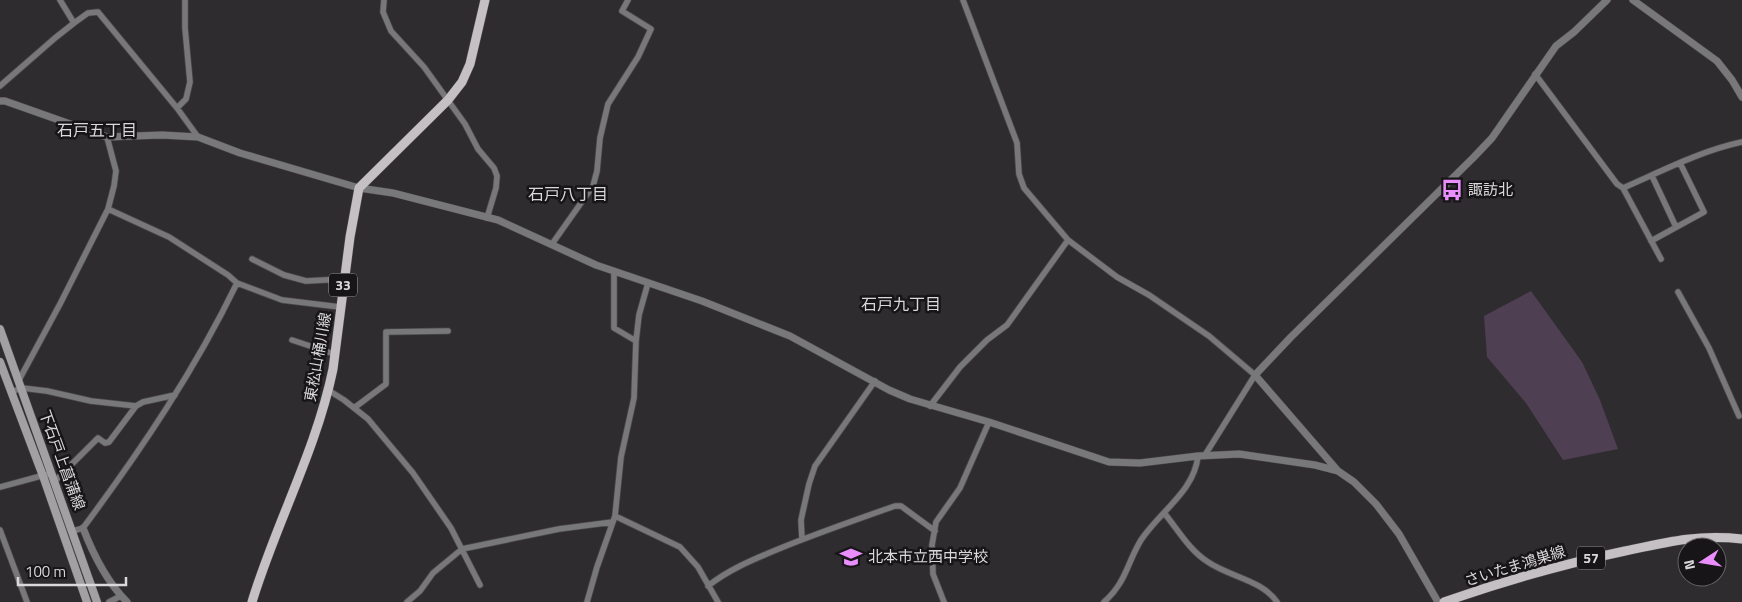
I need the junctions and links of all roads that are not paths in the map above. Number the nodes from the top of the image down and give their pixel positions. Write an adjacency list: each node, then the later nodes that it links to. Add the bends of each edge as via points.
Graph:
1 (60, 0): 9 (street)
2 (185, 0): 15 (street, via 190,82 186,99)
3 (384, 0): 13 (street, via 383,12 391,31 424,67)
4 (485, 0): 13 (main road, via 470,64 462,82)
5 (628, 0): 28 (street, via 622,11 651,30 608,104 594,186)
6 (963, 0): 26 (street, via 1017,143 1019,174 1024,188)
7 (1608, 0): 10 (street, via 1556,46)
8 (1633, 0): 12 (street, via 1717,61)
9 (74, 24): 11 (street); 15 (street, via 88,13 98,12)
10 (1535, 74): 22 (street); 43 (street, via 1492,138)
11 (0, 86)
12 (1742, 97)
13 (448, 100): 21 (main road); 24 (street, via 497,176)
14 (0, 101): 16 (street)
15 (177, 108): 17 (street)
16 (107, 137): 17 (street); 23 (street, via 116,171)
17 (198, 137): 21 (street, via 240,153)
18 (1742, 142): 19 (street)
19 (1680, 163): 20 (street); 25 (street, via 1704,212)
20 (1652, 176): 22 (street); 25 (street)
21 (359, 188): 24 (street); 32 (main road, 東松山桶川線 / 33)
22 (1623, 188): 27 (street)
23 (108, 209): 33 (street, via 169,237); 44 (street)
24 (487, 218): 28 (street)
25 (1676, 227): 27 (street)
26 (1068, 240): 43 (street, via 1117,277 1209,336); 52 (street, via 1007,325 960,367)
27 (1651, 241): 30 (street)
28 (552, 244): 31 (street)
29 (252, 259): 32 (street, via 284,275 306,281)
30 (1662, 260)
31 (614, 272): 34 (street); 40 (street, via 614,328)
32 (344, 279): 36 (main road, 東松山桶川線 / 33)
33 (237, 283): 36 (street, via 282,300); 50 (street)
34 (648, 283): 40 (street); 46 (street, via 790,336)
35 (1678, 292): 54 (street, via 1709,348)
36 (340, 306): 41 (main road, 東松山桶川線 / 33)
37 (0, 329): 44 (main road, 下石戸上菖蒲線)
38 (448, 331): 53 (street, via 386,332 386,384)
39 (292, 340): 41 (street)
40 (636, 340): 62 (street, via 634,398 621,457)
41 (334, 354): 48 (main road, 東松山桶川線 / 33)
42 (0, 362): 45 (main road, 下石戸上菖蒲線)
43 (1255, 375): 56 (street); 57 (street)
44 (19, 380): 47 (main road, 下石戸上菖蒲線)
45 (3, 381): 49 (main road, 下石戸上菖蒲線)
46 (875, 381): 52 (street); 67 (street, via 815,466 802,520)
47 (22, 388): 49 (street); 51 (street, via 91,402); 59 (main road, 下石戸上菖蒲線)
48 (328, 390): 53 (street); 78 (main road, 東松山桶川線 / 33, via 318,428)
49 (11, 392): 58 (main road, 下石戸上菖蒲線)
50 (175, 395): 51 (street); 63 (street)
51 (136, 406): 59 (street, via 109,442 98,438)
52 (930, 406): 55 (street)
53 (354, 408): 69 (street, via 368,419 413,473)
54 (1739, 416)
55 (989, 422): 56 (street, via 1109,462 1140,464); 66 (street, via 960,488 936,522)
56 (1202, 456): 57 (street, via 1239,454); 61 (street, via 1192,480)
57 (1338, 471): 85 (street, via 1376,504 1399,534)
58 (43, 476): 59 (street); 60 (street); 74 (main road, 下石戸上菖蒲線)
59 (54, 477): 65 (main road, 下石戸上菖蒲線)
60 (0, 487)
61 (1165, 514): 83 (street, via 1142,539 1123,580); 84 (street, via 1195,552 1208,562 1268,591)
62 (614, 519): 69 (street); 71 (street, via 680,547 698,567); 80 (street)
63 (83, 528): 65 (street); 72 (street, via 98,562)
64 (0, 530): 73 (street)
65 (73, 531): 75 (main road, 下石戸上菖蒲線)
66 (935, 531): 67 (street, via 901,506 895,506); 82 (street, via 933,574)
67 (802, 539): 71 (street, via 723,574)
68 (1742, 539): 86 (main road, さいたま鴻巣線 / 57, via 1710,536 1680,539 1575,562 1504,581)
69 (462, 549): 70 (street); 79 (street, via 433,573)
70 (480, 585)
71 (708, 586): 81 (street)
72 (121, 596): 76 (street); 77 (street)
73 (27, 602)
74 (87, 602)
75 (96, 602)
76 (109, 602)
77 (127, 602)
78 (252, 602)
79 (407, 602)
80 (587, 602)
81 (718, 602)
82 (944, 602)
83 (1104, 602)
84 (1277, 602)
85 (1438, 602)
86 (1444, 602)

